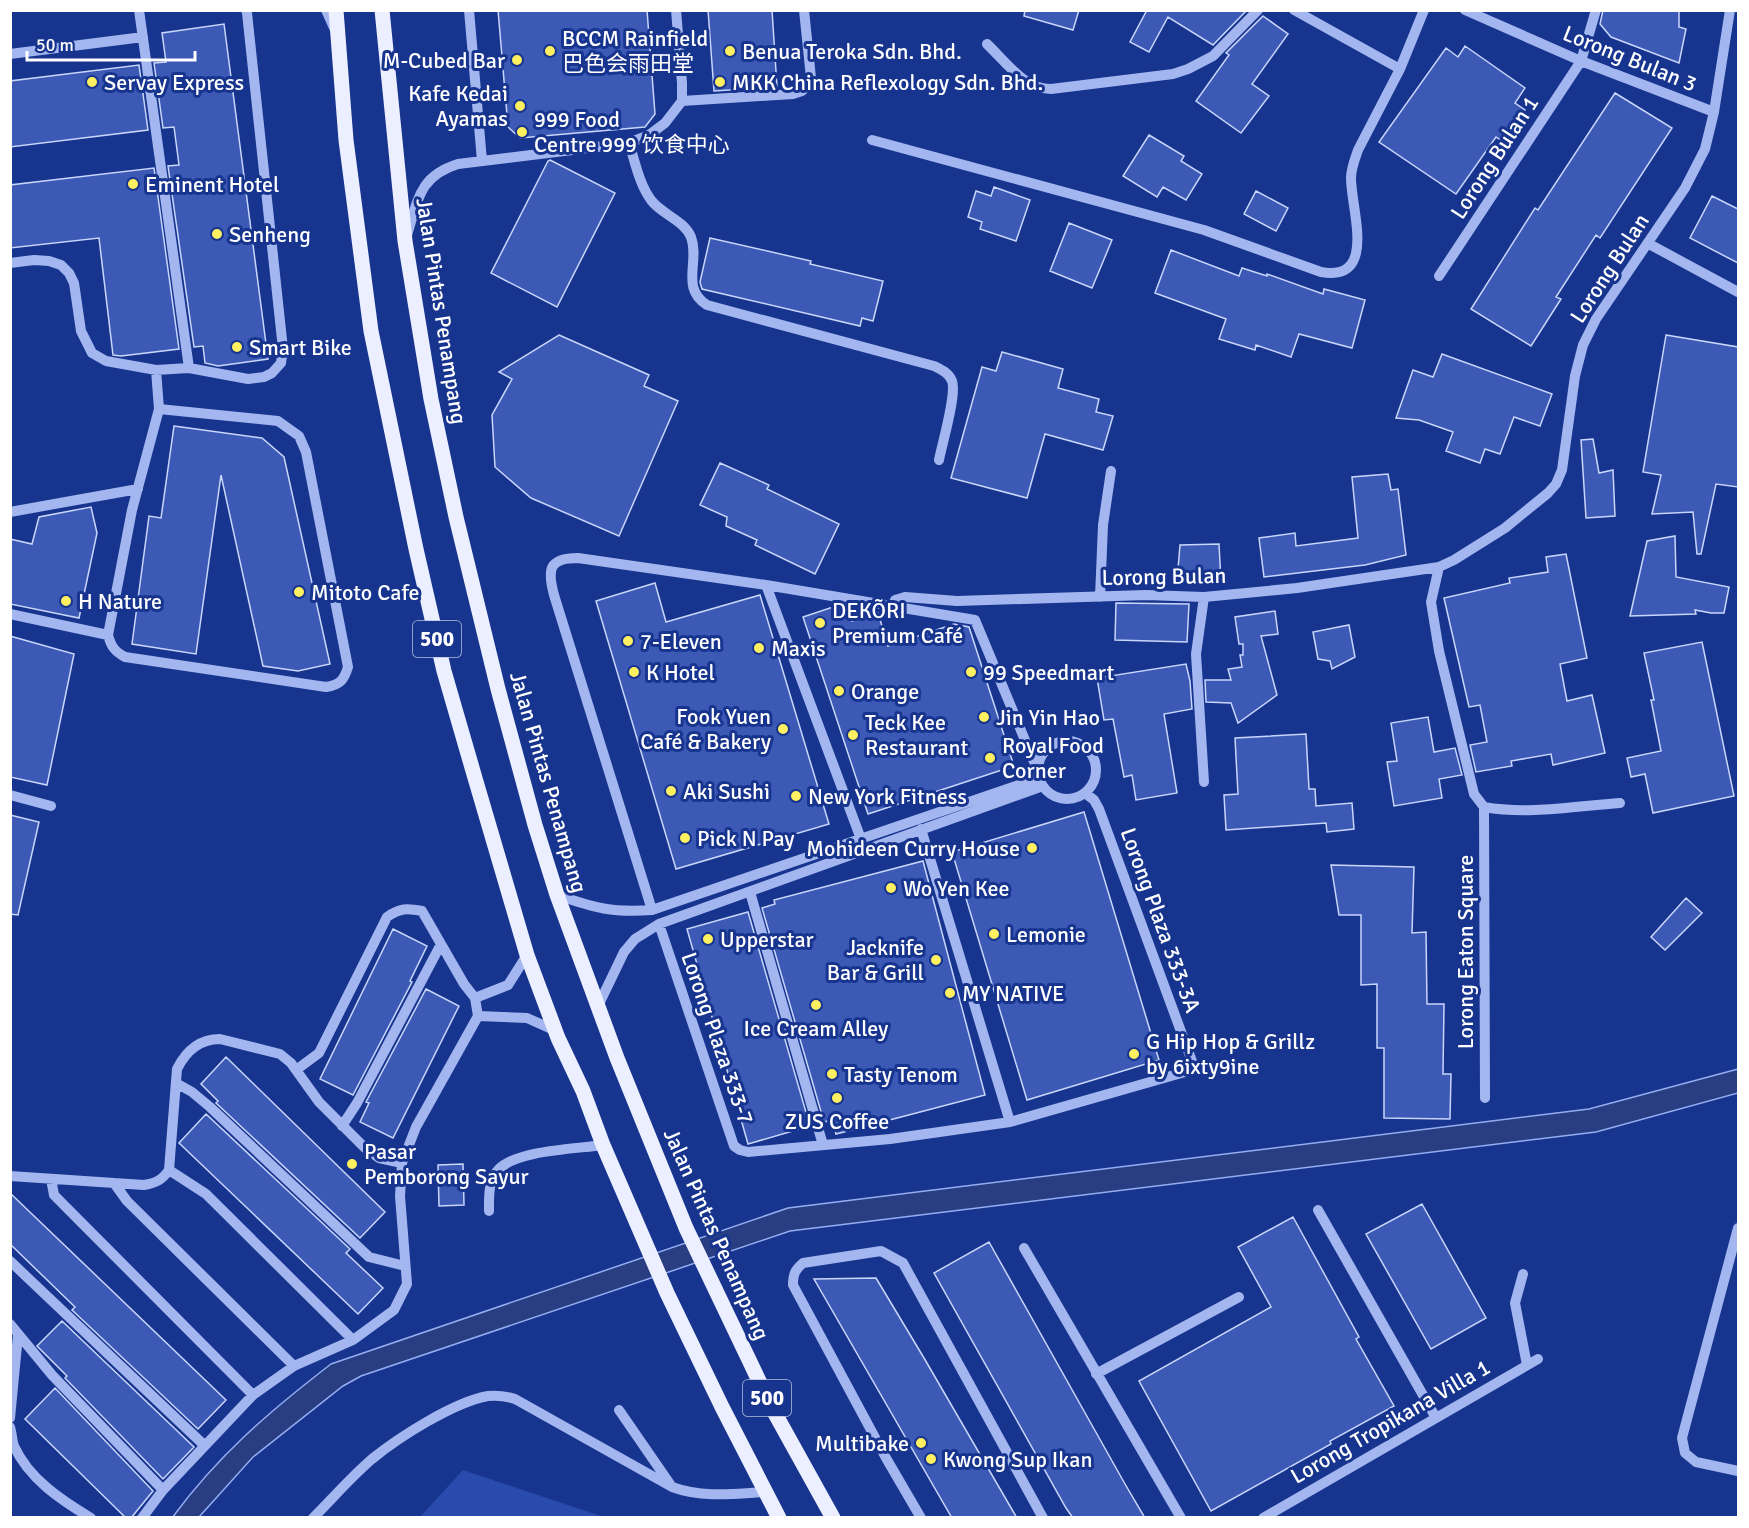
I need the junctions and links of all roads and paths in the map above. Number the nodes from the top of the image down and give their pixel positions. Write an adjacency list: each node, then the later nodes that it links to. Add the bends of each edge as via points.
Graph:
1 (139, 10): 15 (street)
2 (246, 10): 31 (street, via 283,349 281,363 264,377 248,379)
3 (326, 10): 16 (street)
4 (336, 10): 16 (main road, 500)
5 (382, 10): 26 (main road, Jalan Pintas Penampang / 500)
6 (469, 10): 25 (street)
7 (675, 10): 21 (street)
8 (804, 10): 21 (street, via 811,78 802,91)
9 (1258, 10): 17 (street, via 1213,56 1188,69 1062,88 1029,85)
10 (1294, 10): 20 (street)
11 (1424, 10): 20 (street)
12 (1465, 10): 19 (street, Lorong Bulan 3)
13 (1596, 10): 19 (street, Lorong Bulan 1)
14 (1730, 10): 22 (street, Lorong Bulan)
15 (143, 37): 18 (street); 31 (street)
16 (338, 39): 59 (main road, 500, via 346,140 368,307 416,549 444,671)
17 (987, 44)
18 (10, 54)
19 (1581, 61): 22 (street, Lorong Bulan 3); 29 (street, Lorong Bulan 1)
20 (1400, 69): 23 (street, via 1358,150 1350,175 1356,258 1350,268 1332,274 1204,230)
21 (682, 101): 24 (street, via 650,135)
22 (1714, 112): 27 (street, Lorong Bulan, via 1698,165)
23 (872, 140)
24 (629, 143): 25 (street); 34 (street, via 644,189 691,237 694,294 698,300 934,366 948,374 953,395)
25 (482, 161): 26 (street, via 458,164 434,174 417,201)
26 (405, 241): 55 (main road, Jalan Pintas Penampang / 500, via 431,399 456,517 498,689)
27 (1649, 244): 30 (street); 38 (street, Lorong Bulan, via 1596,319 1583,345 1557,484 1505,528)
28 (10, 263): 32 (street, via 34,260 61,265 74,283 81,331 92,353 106,361)
29 (1439, 276)
30 (1738, 292)
31 (189, 368): 32 (street)
32 (156, 370): 33 (street)
33 (159, 409): 36 (street); 44 (street, via 278,421 299,436 306,452 348,667 344,679 336,686 326,687 125,657 115,652)
34 (939, 460)
35 (1111, 471): 40 (street, via 1103,525)
36 (138, 489): 37 (street); 44 (street)
37 (10, 512)
38 (1438, 567): 41 (street, Lorong Bulan); 51 (street, via 1431,602 1439,651 1474,795)
39 (766, 585): 42 (street); 53 (street); 56 (street, via 578,558 557,561 551,568 549,579)
40 (1100, 597): 41 (street, Lorong Bulan); 42 (street, Lorong Bulan, via 957,601 905,597 895,600)
41 (1204, 597): 46 (street, via 1196,654)
42 (893, 606): 45 (street, via 975,620)
43 (10, 614): 44 (street)
44 (108, 635)
45 (1040, 778): 47 (street, via 1058,797 1067,799); 47 (street, via 1039,759 1044,751 1069,740 1079,743 1093,756 1096,766 1096,776); 52 (street); 53 (street)
46 (1204, 782)
47 (1085, 793): 64 (street, Lorong Plaza 333-3A, via 1099,809)
48 (10, 795): 50 (street)
49 (1620, 803): 51 (street, via 1523,810)
50 (51, 806)
51 (1484, 807): 67 (street, Lorong Eaton Square)
52 (921, 829): 54 (street); 68 (street)
53 (861, 839): 56 (street)
54 (750, 892): 57 (street); 70 (street)
55 (557, 895): 56 (street, via 616,912); 61 (main road, Jalan Pintas Penampang / 500)
56 (652, 910)
57 (659, 924): 61 (street, via 634,939 624,952); 70 (street, Lorong Plaza 333-7, via 734,1146 748,1152)
58 (441, 944): 60 (street); 65 (street, via 422,911 407,908 387,917 320,1053); 69 (street)
59 (527, 955): 60 (street, via 508,985); 63 (main road, 500)
60 (475, 998): 62 (street)
61 (598, 1006): 106 (main road, Jalan Pintas Penampang / 500, via 686,1228 772,1408)
62 (478, 1016): 63 (street, via 527,1018); 72 (street, via 416,1127)
63 (556, 1031): 71 (main road, 500)
64 (1193, 1064): 68 (street, Lorong Plaza 333-7, via 1192,1070)
65 (296, 1070): 66 (street, via 280,1054 211,1039 182,1059); 69 (street)
66 (176, 1083): 73 (street); 82 (street, via 210,1107 369,1257)
67 (1485, 1098)
68 (1010, 1122): 70 (street, Lorong Plaza 333-7)
69 (342, 1126): 72 (street, via 379,1158)
70 (823, 1144)
71 (603, 1145): 78 (street, via 520,1156 497,1170 489,1189); 101 (main road, 500, via 667,1293)
72 (402, 1163): 82 (street)
73 (169, 1170): 76 (street, via 157,1183); 87 (street, via 206,1194)
74 (10, 1176): 75 (street)
75 (51, 1179): 76 (street); 92 (street, via 54,1195)
76 (114, 1183): 90 (street, via 127,1201)
77 (1318, 1210): 95 (street)
78 (489, 1211)
79 (1738, 1228): 98 (street, via 1682,1438 1685,1453 1696,1462)
80 (1024, 1248): 91 (street)
81 (10, 1261): 97 (street)
82 (405, 1266): 87 (street, via 407,1284 394,1310)
83 (1523, 1274): 89 (street, via 1515,1303)
84 (1239, 1297): 91 (street)
85 (10, 1324): 86 (street)
86 (18, 1335): 94 (street); 100 (street, via 52,1376)
87 (353, 1340): 90 (street)
88 (1538, 1359): 89 (street, Lorong Tropikana Villa 1)
89 (1527, 1365): 95 (street, Lorong Tropikana Villa 1)
90 (294, 1366): 92 (street)
91 (1096, 1374): 109 (street)
92 (253, 1395): 97 (street)
93 (619, 1410): 99 (street)
94 (10, 1418)
95 (1436, 1418): 110 (street, Lorong Tropikana Villa 1)
96 (10, 1427): 102 (street, via 14,1445 28,1468 55,1496)
97 (204, 1445): 100 (street)
98 (1738, 1471)
99 (672, 1487): 101 (street, via 714,1496); 104 (street, via 515,1399 490,1396 459,1406 414,1430 372,1460)
100 (163, 1490): 103 (street)
101 (765, 1492): 105 (main road, 500)
102 (91, 1518)
103 (141, 1518)
104 (313, 1518)
105 (779, 1518)
106 (832, 1518)
107 (921, 1518): 108 (street, via 793,1285 796,1269 803,1263 881,1251 903,1263)
108 (1043, 1518)
109 (1181, 1518)
110 (1263, 1518)

